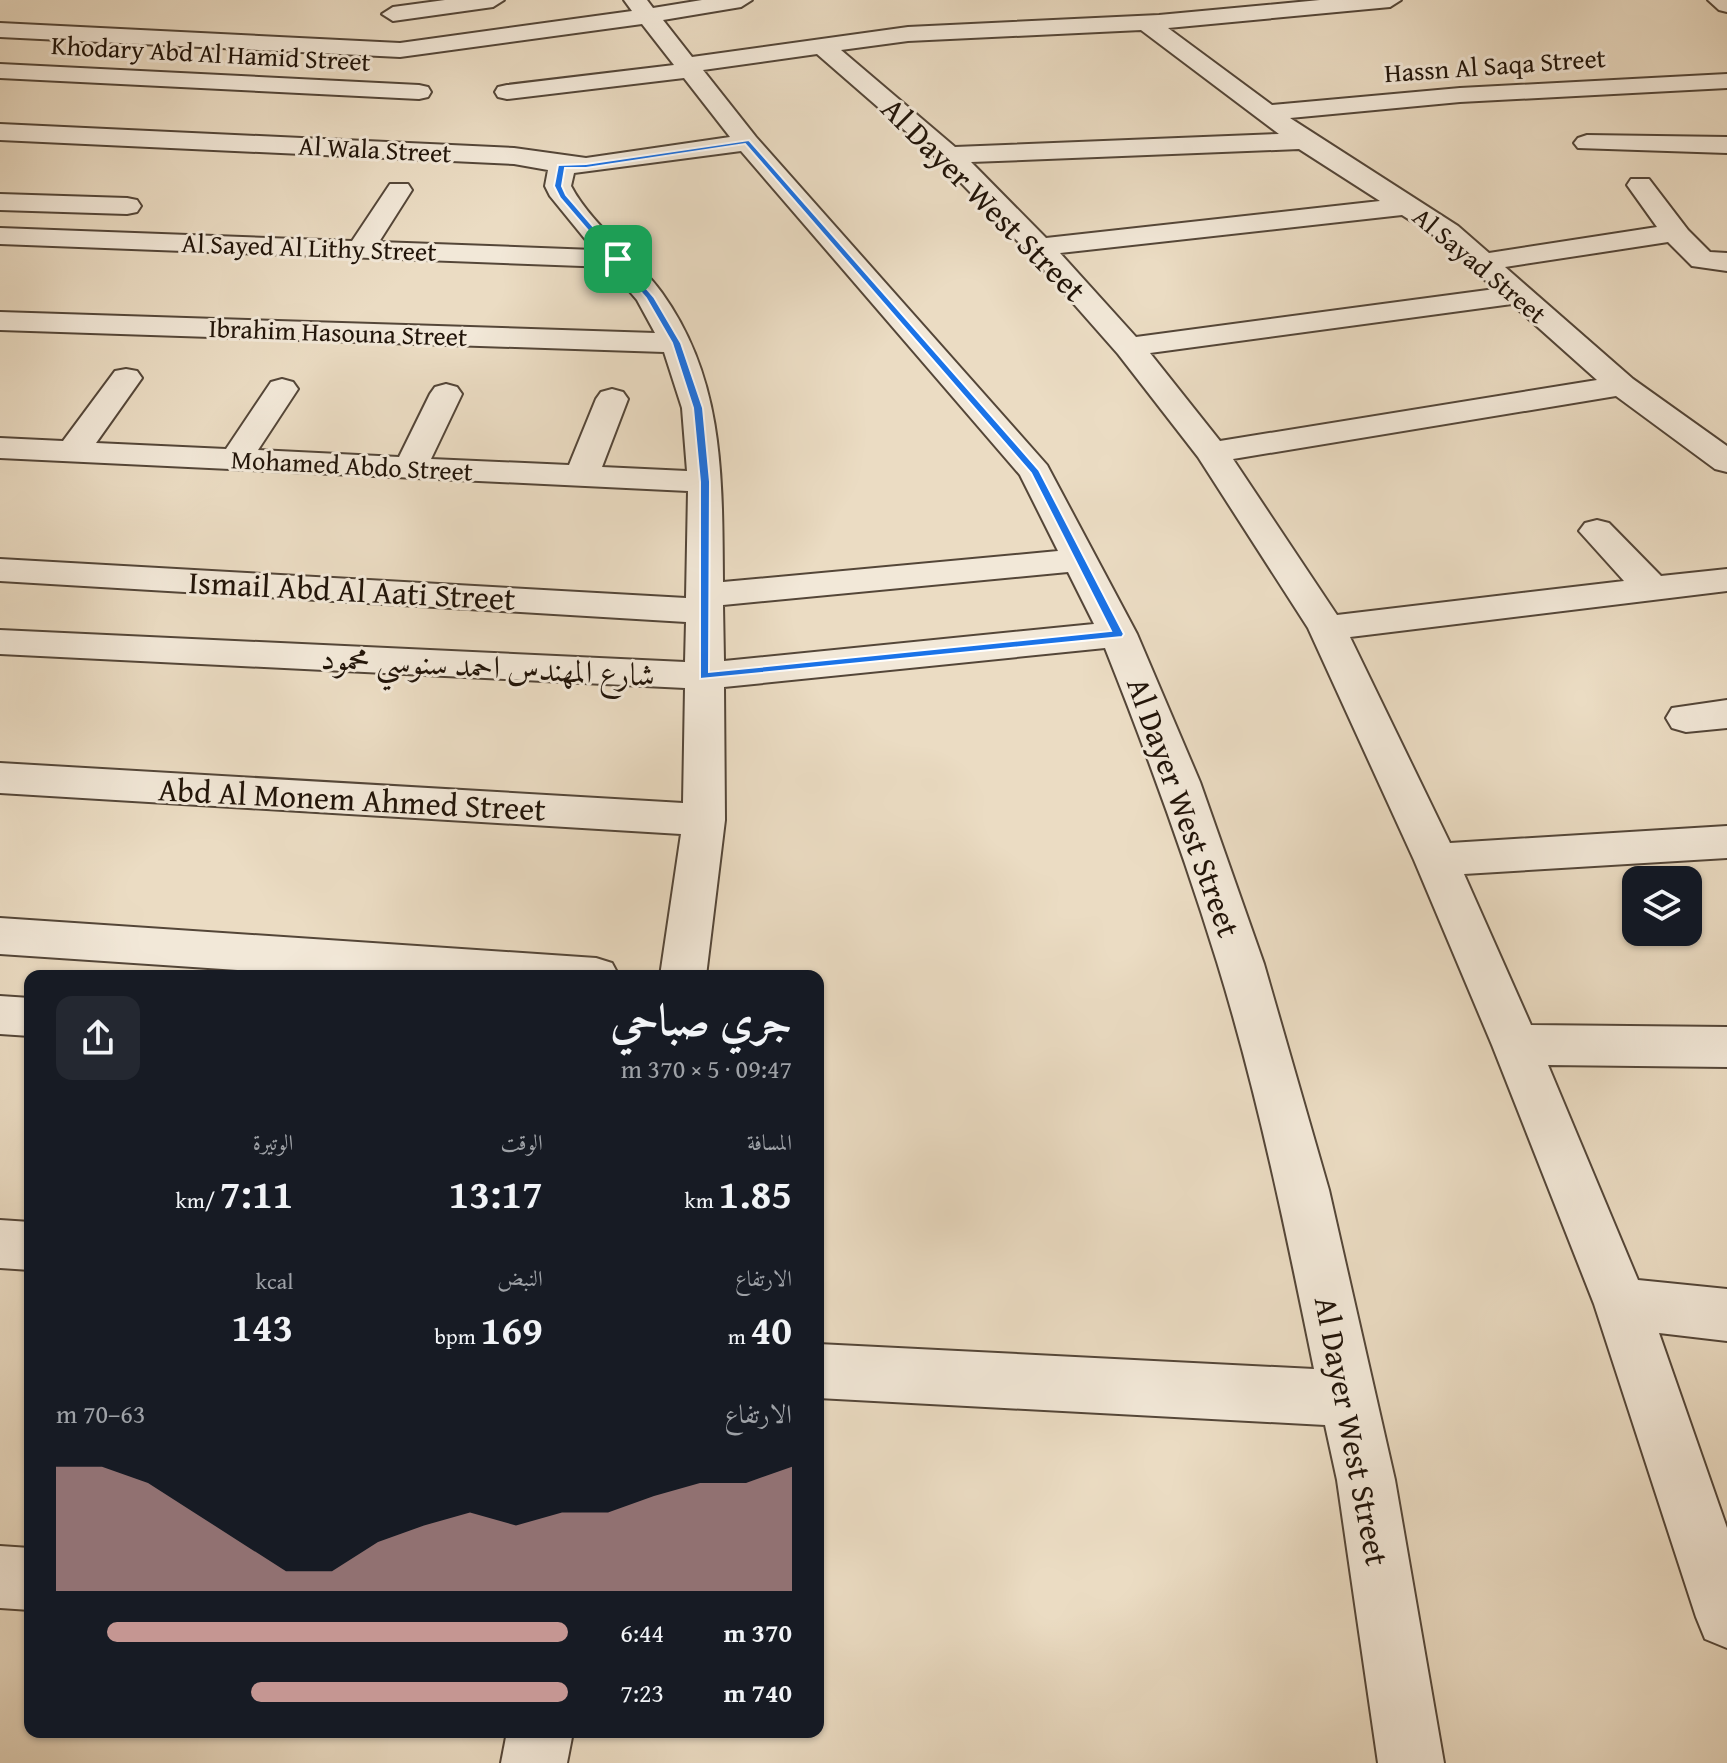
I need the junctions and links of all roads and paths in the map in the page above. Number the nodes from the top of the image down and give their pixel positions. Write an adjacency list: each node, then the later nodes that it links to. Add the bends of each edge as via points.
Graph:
1 (493, 0): 9 (street)
2 (741, 0): 8 (street)
3 (1063, 0): 11 (street)
4 (1390, 0): 6 (street)
5 (1719, 0): 7 (street)
6 (1365, 1): 10 (street)
7 (1727, 4)
8 (642, 8): 14 (street); 15 (street, Al Dayer West Street)
9 (393, 14)
10 (1156, 15): 11 (street); 20 (street, Al Sayad Street)
11 (1065, 26): 13 (street, via 911,22)
12 (0, 30): 14 (street)
13 (820, 44): 15 (street); 27 (street, Al Dayer West Street)
14 (400, 50): 18 (street)
15 (688, 67): 19 (street); 23 (street, Al Dayer West Street)
16 (0, 71): 18 (street, Khodary Abd Al Hamid Street)
17 (1727, 81): 20 (street, Hassn Al Saqa Street, via 1460,95)
18 (419, 92): 26 (street)
19 (507, 92)
20 (1266, 113): 22 (street, Al Sayad Street)
21 (0, 132): 26 (street, Al Wala Street)
22 (1304, 141): 27 (street); 33 (street, Al Sayad Street)
23 (747, 142): 28 (street, Al Wala Street); 59 (street, Al Dayer West Street, via 1035,472)
24 (1587, 143): 25 (street)
25 (1727, 145)
26 (445, 152): 28 (street, Al Wala Street, via 528,157)
27 (949, 155): 36 (street, Al Dayer West Street)
28 (562, 165): 38 (street, via 558,186 563,196)
29 (1640, 185): 35 (street)
30 (399, 190): 37 (street)
31 (0, 202): 32 (street)
32 (127, 206)
33 (1409, 206): 36 (street); 39 (street, Al Sayad Street)
34 (0, 236): 37 (street, Al Sayed Al Lithy Street)
35 (1678, 236): 39 (street); 40 (street, via 1702,260)
36 (1039, 247): 44 (street, Al Dayer West Street)
37 (360, 249): 38 (street, Al Sayed Al Lithy Street)
38 (618, 259): 43 (street, via 650,297)
39 (1485, 262): 41 (street, Al Sayad Street)
40 (1727, 262)
41 (1516, 295): 44 (street); 46 (street, Al Sayad Street)
42 (0, 321): 43 (street, Ibrahim Hasouna Street)
43 (676, 343): 57 (street, via 698,408)
44 (1129, 347): 52 (street, Al Dayer West Street)
45 (126, 378): 51 (street)
46 (1622, 386): 52 (street); 54 (street, Al Sayad Street)
47 (282, 389): 53 (street)
48 (446, 394): 55 (street)
49 (612, 399): 56 (street)
50 (0, 448): 51 (street, Mohamed Abdo Street)
51 (72, 452): 53 (street, Mohamed Abdo Street)
52 (1212, 452): 64 (street, Al Dayer West Street)
53 (236, 459): 55 (street, Mohamed Abdo Street)
54 (1727, 462)
55 (410, 468): 56 (street, Mohamed Abdo Street)
56 (582, 476): 57 (street, Mohamed Abdo Street)
57 (705, 482): 63 (street)
58 (1597, 531): 62 (street)
59 (1082, 560): 63 (street, Ismail Abd Al Aati Street); 65 (street, Al Dayer West Street)
60 (0, 570): 63 (street, Ismail Abd Al Aati Street)
61 (1727, 580): 62 (street)
62 (1654, 591): 64 (street)
63 (704, 603): 67 (street)
64 (1327, 628): 73 (street, Al Dayer West Street)
65 (1118, 634): 67 (street, شارع المهندس احمد سنوسي محمود); 86 (street, Al Dayer West Street, via 1179,782 1241,964 1303,1190)
66 (0, 642): 67 (street, شارع المهندس احمد سنوسي محمود)
67 (704, 676): 71 (street)
68 (1727, 714): 69 (street)
69 (1686, 718)
70 (0, 778): 71 (street, Abd Al Monem Ahmed Street)
71 (704, 820): 76 (street)
72 (1727, 842): 73 (street)
73 (1436, 860): 79 (street, Al Dayer West Street)
74 (0, 936): 75 (street)
75 (507, 970)
76 (684, 970)
77 (0, 1015): 78 (street)
78 (24, 1017)
79 (1516, 1045): 80 (street); 83 (street, Al Dayer West Street)
80 (1727, 1047)
81 (0, 1244): 82 (street)
82 (24, 1246)
83 (1621, 1304): 84 (street); 89 (street, Al Dayer West Street)
84 (1727, 1315)
85 (824, 1371): 86 (street)
86 (1347, 1398): 92 (street, Al Dayer West Street, via 1366,1480)
87 (0, 1577): 88 (street)
88 (24, 1579)
89 (1727, 1617)
90 (539, 1738): 91 (street)
91 (534, 1763)
92 (1411, 1763)

